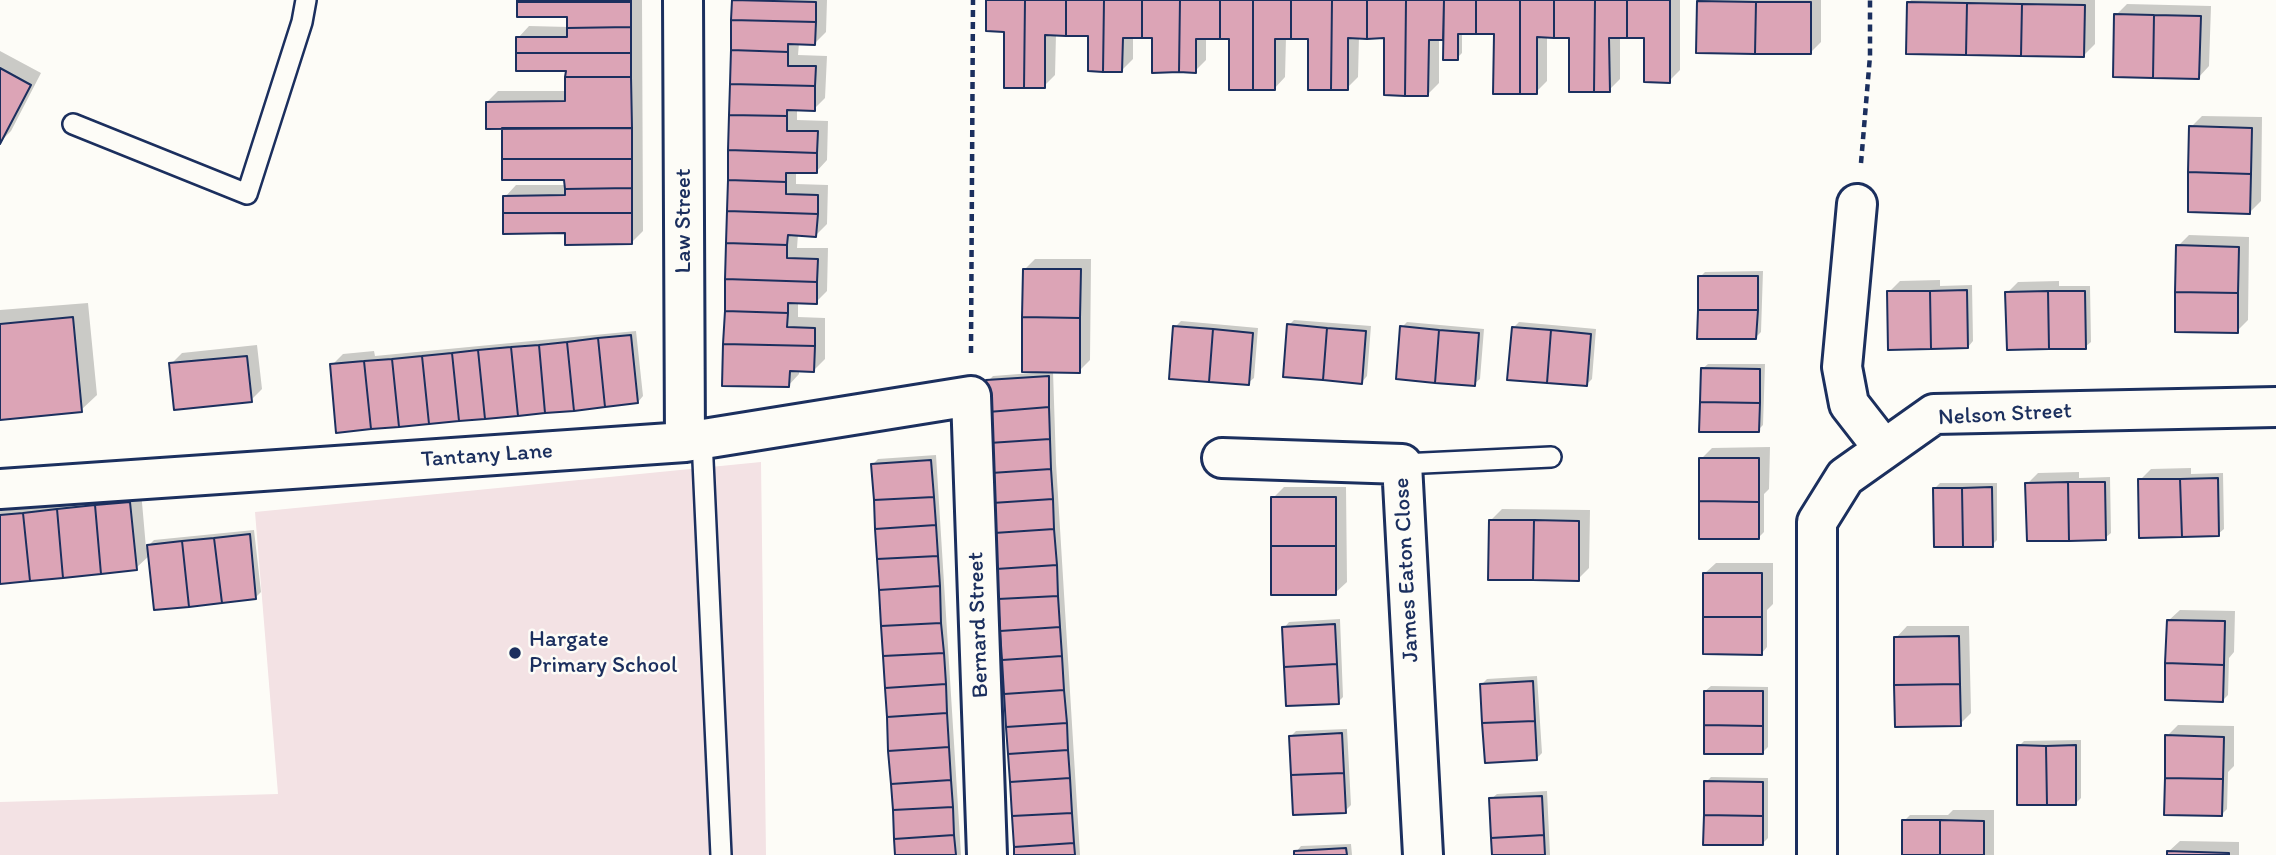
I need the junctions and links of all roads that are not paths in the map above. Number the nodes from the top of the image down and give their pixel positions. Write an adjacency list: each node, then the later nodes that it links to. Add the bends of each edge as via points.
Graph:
1 (306, 0): 3 (lane, via 247,194)
2 (683, 0): 7 (street, Law Street)
3 (73, 124)
4 (1857, 204): 8 (street, via 1842,367 1849,404)
5 (971, 396): 7 (street, Tantany Lane); 14 (street, Bernard Street)
6 (2276, 407): 8 (street, Nelson Street, via 1934,414)
7 (693, 441): 12 (street, Tantany Lane); 13 (lane)
8 (1884, 449): 16 (street, Nelson Street, via 1845,477 1817,522)
9 (1551, 457): 11 (lane)
10 (1222, 458): 11 (street, James Eaton Close)
11 (1402, 464): 15 (street, James Eaton Close)
12 (0, 489)
13 (721, 855)
14 (988, 855)
15 (1423, 855)
16 (1818, 855)

